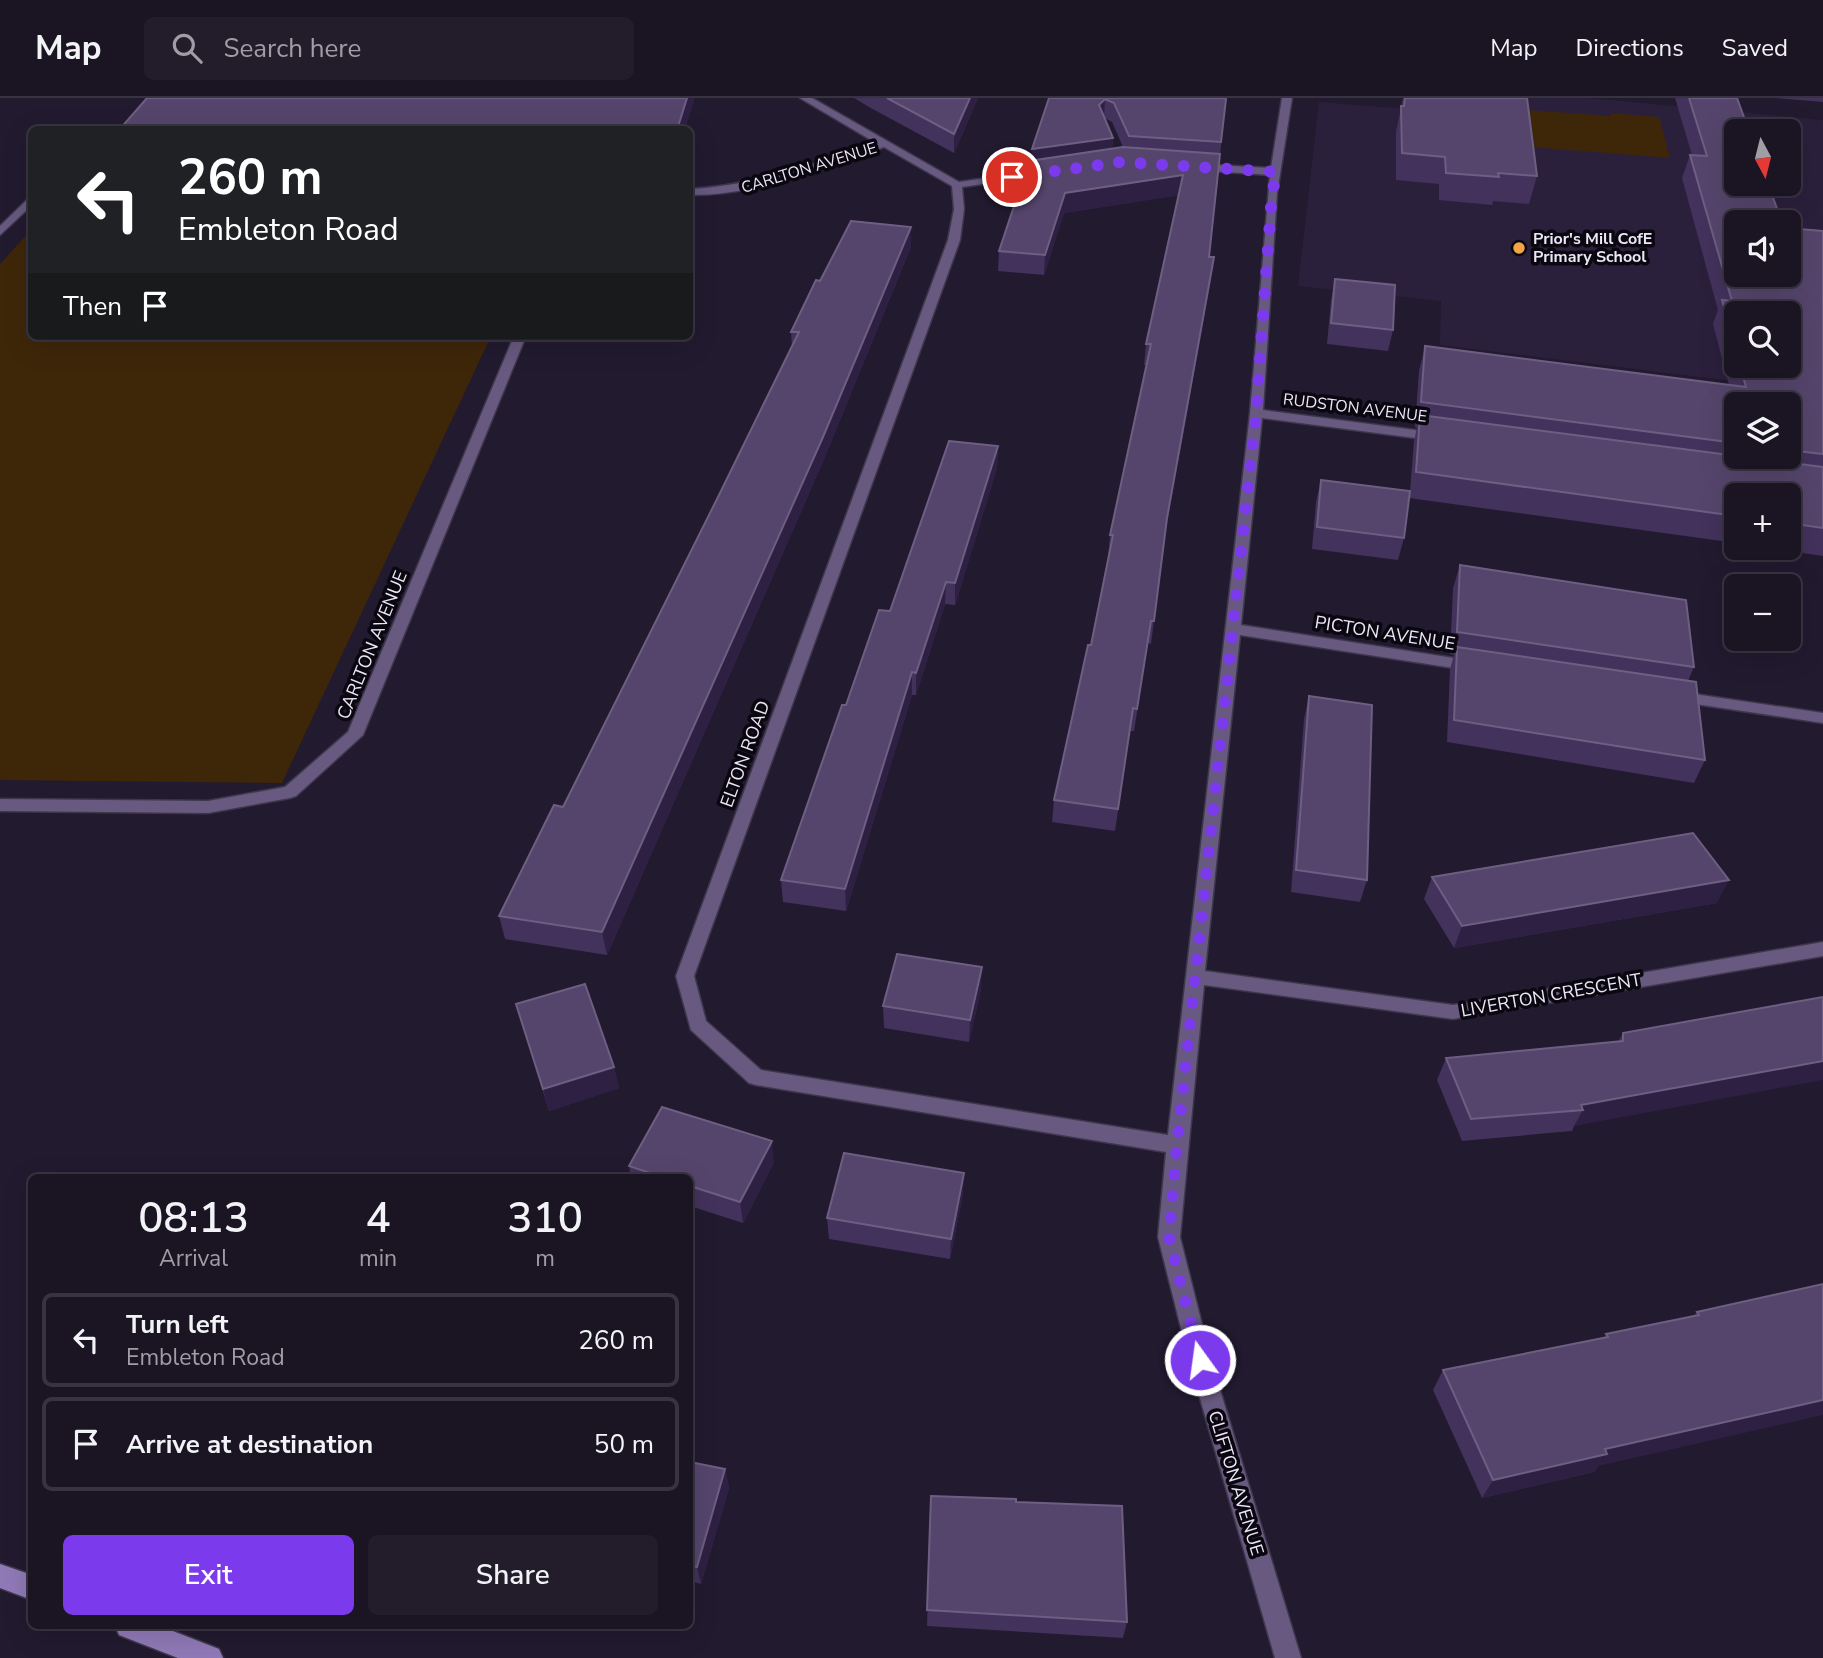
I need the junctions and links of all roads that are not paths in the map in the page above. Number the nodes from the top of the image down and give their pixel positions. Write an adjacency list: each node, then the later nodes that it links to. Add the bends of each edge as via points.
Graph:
1 (805, 98): 3 (street)
2 (1287, 98): 6 (street, CLIFTON AVENUE)
3 (886, 144): 7 (street); 8 (street, CARLTON AVENUE, via 759,187)
4 (1186, 166): 6 (street)
5 (1053, 171): 7 (street)
6 (1277, 172): 12 (street, CLIFTON AVENUE)
7 (957, 185): 21 (street, ELTON ROAD, via 954,240 685,976 698,1025 756,1077)
8 (693, 192)
9 (28, 202): 10 (street)
10 (0, 232)
11 (518, 340): 18 (street, CARLTON AVENUE, via 355,735 290,792 208,807)
12 (1256, 413): 13 (street, RUDSTON AVENUE); 14 (street, CLIFTON AVENUE)
13 (1454, 439)
14 (1233, 629): 15 (street, PICTON AVENUE); 20 (street, CLIFTON AVENUE)
15 (1493, 669)
16 (1658, 693): 17 (street)
17 (1823, 718)
18 (0, 805)
19 (1823, 949): 20 (street, LIVERTON CRESCENT, via 1453,1012)
20 (1195, 977): 21 (street, CLIFTON AVENUE)
21 (1177, 1145): 26 (street, CLIFTON AVENUE, via 1169,1237 1200,1360)
22 (0, 1576): 23 (street)
23 (28, 1586)
24 (136, 1629): 25 (street)
25 (210, 1658)
26 (1288, 1658)

